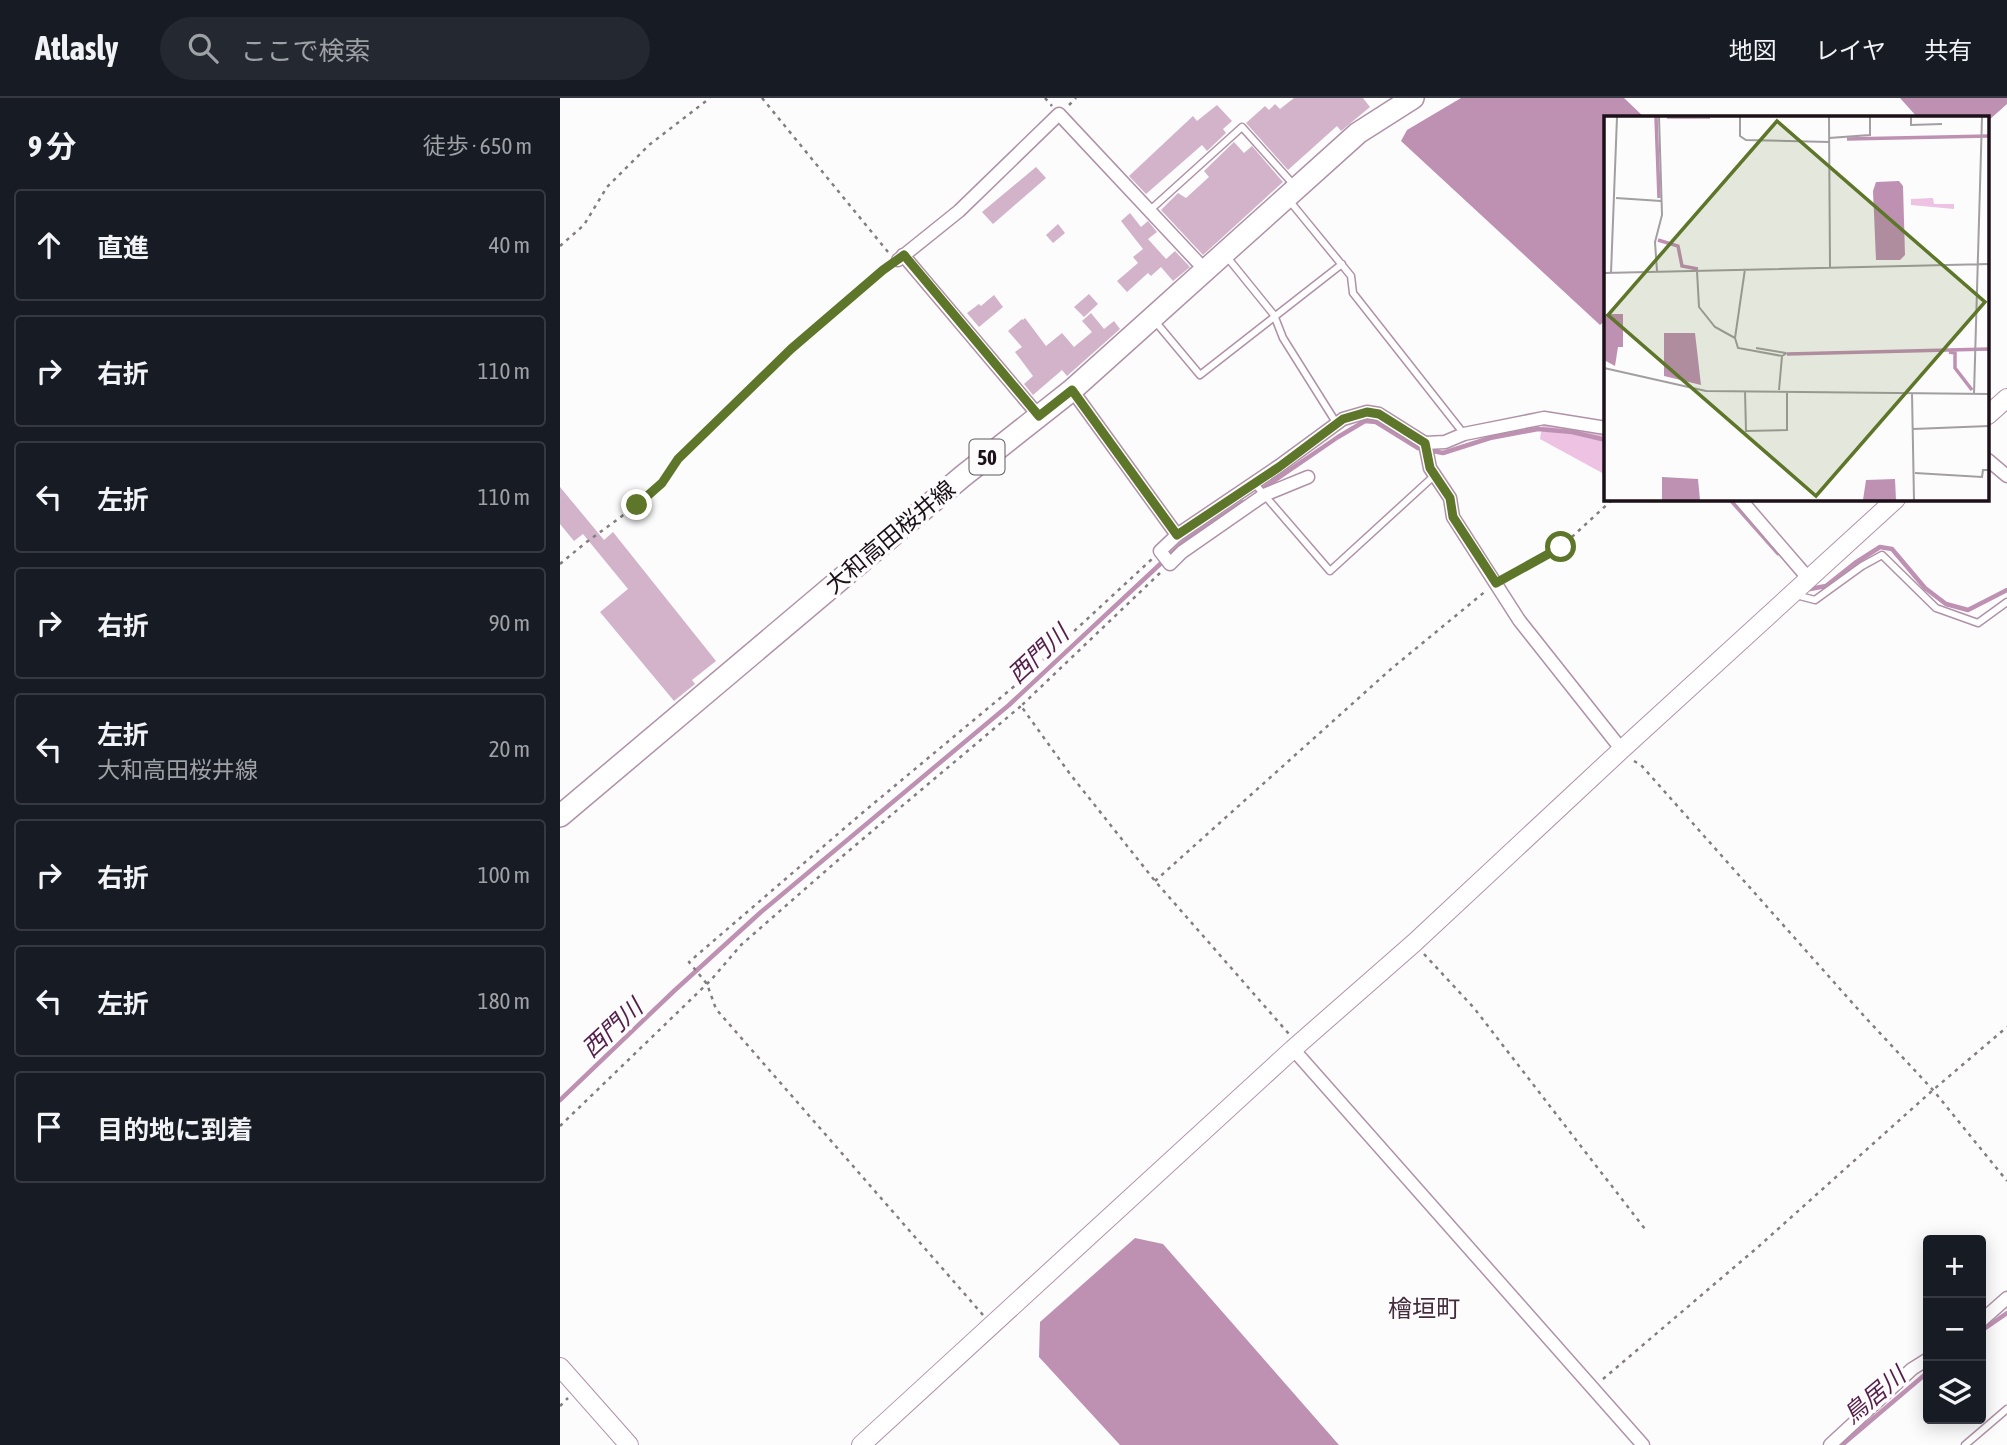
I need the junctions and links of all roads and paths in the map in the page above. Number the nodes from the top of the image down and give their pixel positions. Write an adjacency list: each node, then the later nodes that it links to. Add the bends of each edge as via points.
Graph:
1 (710, 98): 6 (path, via 649,145 607,187 584,225)
2 (762, 98): 8 (path, via 888,253)
3 (1413, 98): 4 (main road, 大和高田桜井線 / 50, via 1358,133)
4 (1292, 193): 5 (lane, via 1242,127); 7 (main road, 大和高田桜井線 / 50); 9 (lane)
5 (1149, 211): 8 (street, via 1059,114 959,211); 10 (street)
6 (560, 246)
7 (1225, 254): 10 (main road, 大和高田桜井線 / 50); 11 (lane)
8 (901, 257): 16 (street); 32 (path, via 791,349 678,459 662,483)
9 (1342, 264): 11 (lane); 19 (lane, via 1351,276 1353,293)
10 (1206, 271): 12 (main road, 大和高田桜井線 / 50)
11 (1274, 315): 12 (lane, via 1200,375); 17 (lane, via 1283,338)
12 (1152, 318): 13 (main road, 大和高田桜井線 / 50)
13 (1072, 390): 16 (main road, 大和高田桜井線 / 50); 30 (street)
14 (2007, 398): 15 (street)
15 (1990, 413)
16 (1039, 416): 40 (main road, 大和高田桜井線 / 50)
17 (1337, 424): 20 (street, via 1367,412 1379,414); 25 (street)
18 (1604, 428): 19 (street, via 1544,418)
19 (1465, 434): 20 (street)
20 (1425, 443): 22 (street)
21 (1990, 462): 23 (street)
22 (1435, 475): 26 (lane, via 1330,571); 35 (street, via 1450,498 1453,517)
23 (2007, 476)
24 (1308, 477): 26 (street)
25 (1254, 483): 26 (lane); 30 (street)
26 (1264, 495): 33 (street)
27 (1612, 500): 35 (path, via 1561,547)
28 (1741, 500): 34 (street)
29 (1895, 500): 34 (street)
30 (1177, 535): 31 (street)
31 (1160, 551): 33 (street); 43 (path, via 1017,684 689,962)
32 (560, 564)
33 (1170, 564): 38 (path)
34 (1808, 579): 36 (street)
35 (1496, 583): 39 (street); 41 (path, via 1391,669)
36 (1791, 594): 37 (lane, via 1815,600 1882,555 1936,608 1978,623); 39 (street)
37 (2007, 602)
38 (1021, 706): 41 (path); 43 (path, via 845,853 752,936)
39 (1620, 751): 42 (street); 46 (path, via 1641,765)
40 (560, 816)
41 (1155, 881): 45 (path)
42 (1414, 943): 45 (street); 49 (path, via 1474,1008)
43 (707, 984): 47 (path); 52 (path, via 716,1009)
44 (2007, 1027): 46 (path)
45 (1296, 1047): 52 (street); 55 (street)
46 (1933, 1090): 48 (path); 55 (path)
47 (560, 1126)
48 (2007, 1181)
49 (1645, 1228)
50 (2007, 1298): 51 (street)
51 (1986, 1317)
52 (992, 1326): 59 (street)
53 (1925, 1361): 61 (street)
54 (560, 1367): 58 (street)
55 (1592, 1388): 60 (street)
56 (2007, 1409): 57 (lane)
57 (1975, 1437): 62 (lane); 63 (lane)
58 (629, 1445)
59 (861, 1445)
60 (1643, 1445)
61 (1830, 1445)
62 (1965, 1445)
63 (1982, 1445)

